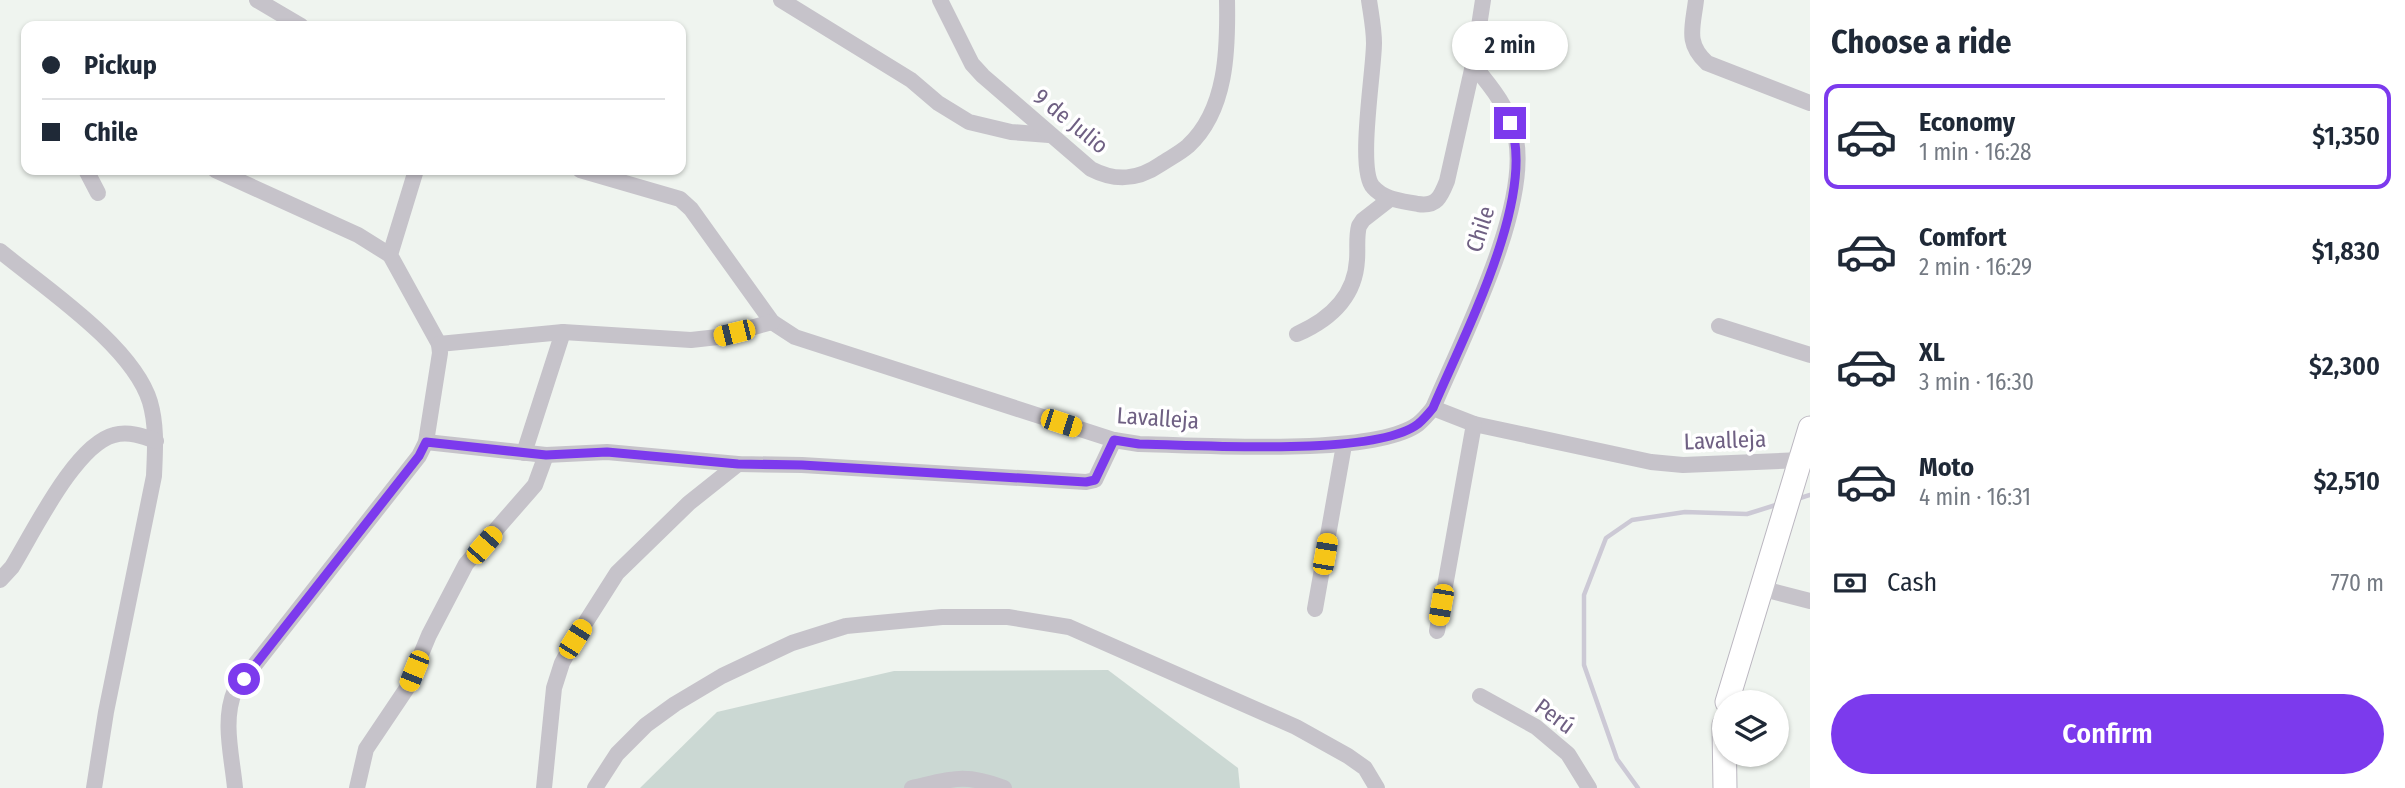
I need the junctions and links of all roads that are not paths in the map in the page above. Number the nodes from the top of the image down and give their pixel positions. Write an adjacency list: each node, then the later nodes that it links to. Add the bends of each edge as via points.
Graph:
1 (257, 0): 8 (street)
2 (780, 0): 11 (street, via 911,80 969,122)
3 (940, 0): 11 (street, 9 de Julio, via 972,64)
4 (1227, 0): 11 (street, 9 de Julio, via 1225,70 1204,127 1188,146 1152,170 1129,178 1106,177)
5 (1369, 0): 17 (street, via 1374,41 1368,176 1372,187)
6 (1483, 0): 9 (street)
7 (1696, 0): 10 (street, via 1695,52 1707,62)
8 (293, 21)
9 (1473, 65): 17 (street, via 1440,198 1425,205); 26 (street, Chile, via 1504,108 1516,137 1518,164 1505,234)
10 (1810, 103)
11 (1049, 135)
12 (89, 175): 16 (street)
13 (226, 175): 19 (street, via 358,235)
14 (414, 175): 19 (street)
15 (597, 175): 20 (street, Lavalleja, via 680,199)
16 (98, 193)
17 (1390, 198): 23 (street, via 1359,226 1349,291 1321,323)
18 (0, 251): 30 (street, via 104,336 134,369 151,403)
19 (390, 255): 24 (street)
20 (772, 322): 22 (street, via 691,340); 29 (street, Lavalleja, via 794,337)
21 (1719, 326): 25 (street)
22 (563, 332): 24 (street); 33 (street)
23 (1297, 334)
24 (439, 344): 31 (street)
25 (1810, 355)
26 (1433, 408): 27 (street, Lavalleja); 32 (street, Lavalleja, via 1418,424 1398,433)
27 (1474, 424): 36 (street, Lavalleja, via 1651,462); 41 (street)
28 (1810, 428): 36 (main road)
29 (1114, 440): 32 (street, Lavalleja); 35 (street, via 1095,480 1086,482)
30 (156, 441): 37 (street, via 136,434 114,434 95,444 71,470); 45 (street, via 154,476)
31 (426, 442): 33 (street); 46 (street, via 235,690 228,718)
32 (1344, 445): 40 (street)
33 (524, 453): 34 (street)
34 (546, 455): 35 (street, via 607,452); 47 (street, via 536,485 466,564 407,688 366,749)
35 (738, 464): 48 (street, via 689,503 617,573 575,639 554,688)
36 (1798, 468): 38 (main road)
37 (0, 580)
38 (1760, 588): 39 (street); 42 (main road)
39 (1810, 601)
40 (1315, 609)
41 (1437, 631)
42 (1730, 690)
43 (1479, 696): 53 (street, Perú, via 1536,727 1568,754)
44 (1725, 767): 54 (main road)
45 (94, 788)
46 (235, 788)
47 (357, 788)
48 (544, 788)
49 (595, 788): 52 (street, via 617,754 665,711 722,676 793,643 846,626 942,617 1008,617 1069,627 1296,727 1365,768)
50 (912, 788): 51 (street, via 976,778)
51 (1004, 788)
52 (1377, 788)
53 (1589, 788)
54 (1725, 788)

